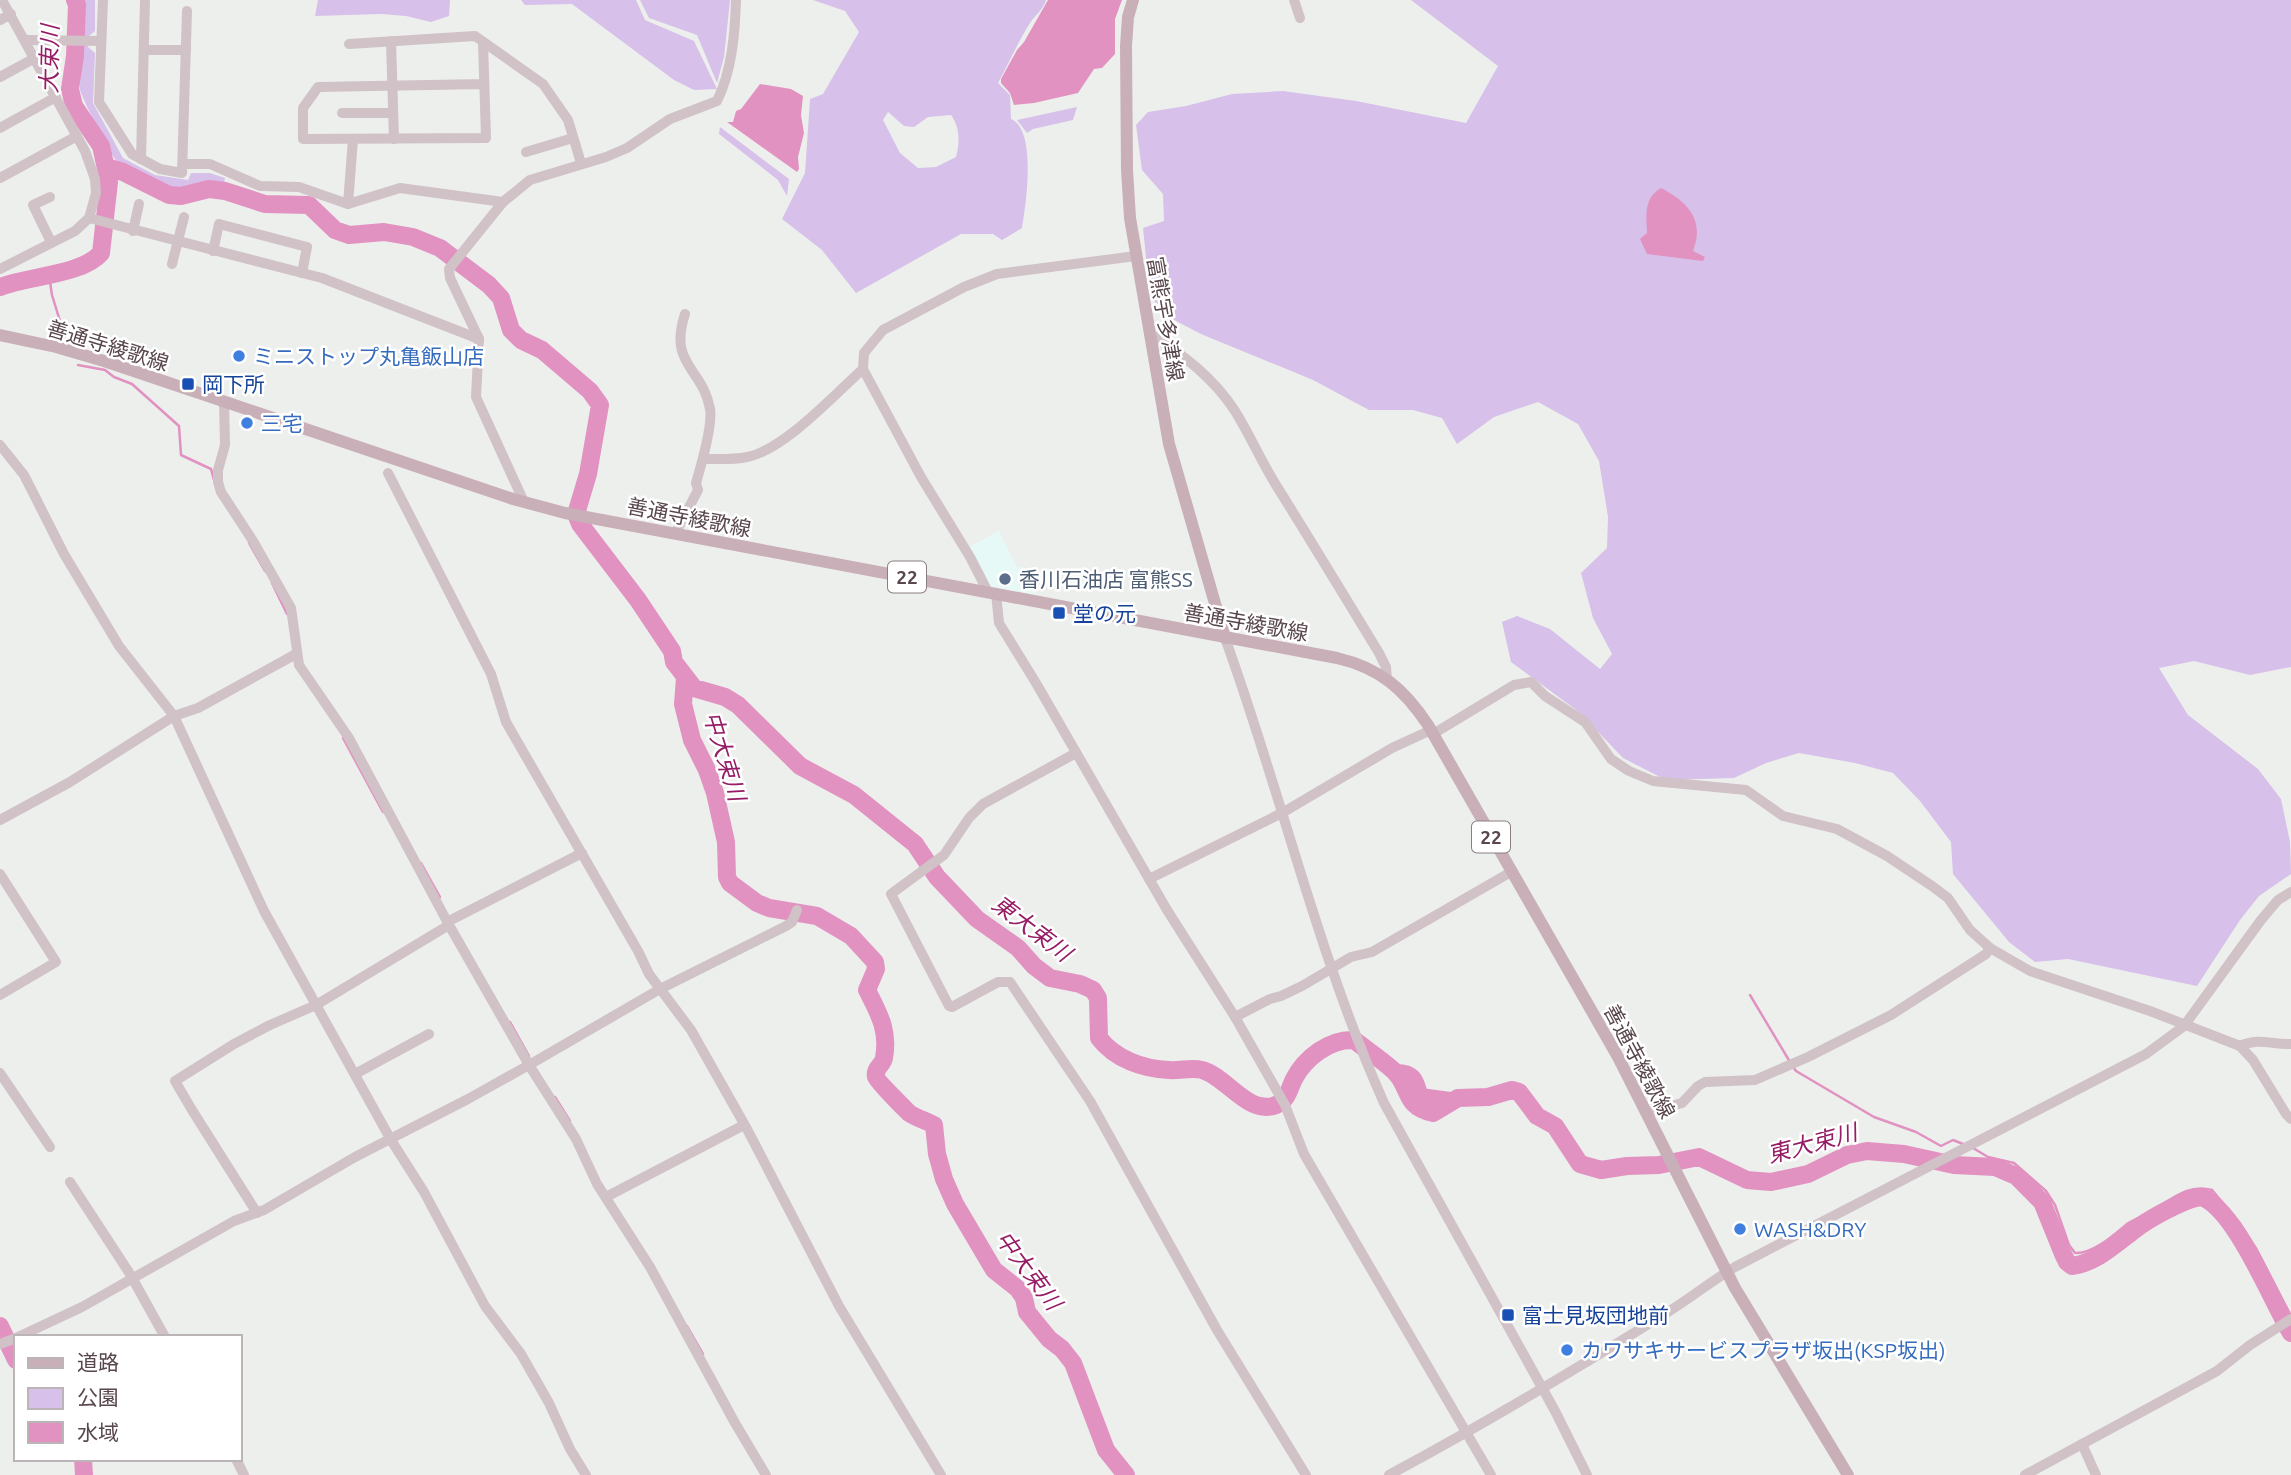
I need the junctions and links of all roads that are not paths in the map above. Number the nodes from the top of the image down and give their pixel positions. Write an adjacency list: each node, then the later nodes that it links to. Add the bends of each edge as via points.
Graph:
1 (2, 0): 8 (street)
2 (103, 0): 12 (street)
3 (145, 0): 16 (street)
4 (736, 0): 32 (street, via 736,29 717,101 670,119 614,154)
5 (1133, 0): 45 (main road, 富熊宇多津線, via 1126,46 1126,157)
6 (1294, 0): 9 (street)
7 (187, 11): 17 (street)
8 (11, 14): 10 (street); 11 (street)
9 (1300, 18)
10 (0, 20)
11 (26, 40): 12 (street); 18 (street)
12 (102, 41): 31 (street, via 99,102 132,155)
13 (391, 41): 14 (street, via 475,36); 15 (street); 21 (street)
14 (483, 42): 20 (street); 27 (street, via 543,84 568,120)
15 (349, 44)
16 (144, 50): 17 (street); 31 (street)
17 (186, 50): 33 (street)
18 (35, 58): 19 (street); 22 (street)
19 (0, 77)
20 (484, 83): 21 (street); 29 (street, via 486,138)
21 (392, 85): 24 (street); 28 (street, via 318,87 303,108 303,139)
22 (56, 97): 25 (street); 26 (street)
23 (342, 113): 24 (street)
24 (393, 113): 29 (street)
25 (0, 126)
26 (77, 136): 34 (street); 40 (street, via 95,179)
27 (573, 138): 30 (street); 32 (street)
28 (353, 139): 29 (street); 38 (street)
29 (394, 139)
30 (526, 152)
31 (141, 159): 33 (street, via 182,173)
32 (581, 163): 36 (street, via 530,180)
33 (183, 164): 38 (street, via 210,164 260,186 299,187)
34 (0, 178)
35 (50, 197): 42 (street, via 33,205)
36 (503, 202): 38 (street, via 400,188); 52 (street, via 449,269)
37 (139, 204): 41 (street)
38 (348, 204)
39 (184, 217): 43 (street)
40 (92, 220): 41 (street); 42 (street)
41 (133, 231): 43 (street)
42 (51, 242): 47 (street)
43 (177, 242): 44 (street); 46 (street)
44 (213, 251): 48 (street); 48 (street, via 219,225 295,243 307,247)
45 (1136, 256): 50 (main road, 富熊宇多津線); 53 (street, via 997,274 964,287 883,330 864,352)
46 (172, 264)
47 (0, 269)
48 (302, 273): 52 (street)
49 (685, 314): 56 (street, via 678,340 711,413)
50 (1149, 333): 61 (main road, 富熊宇多津線, via 1169,444); 63 (street, via 1181,353 1235,410 1386,667)
51 (0, 335): 54 (main road, 善通寺綾歌線 / 22, via 104,361)
52 (479, 339): 58 (street, via 476,397)
53 (863, 369): 56 (street, via 817,412 763,452 745,458); 60 (street, via 921,477)
54 (224, 402): 58 (main road, 善通寺綾歌線 / 22); 62 (street, via 225,445 219,482 291,608)
55 (0, 445): 64 (street, via 24,475 119,646)
56 (703, 459): 59 (street, via 698,490)
57 (388, 473): 69 (street, via 491,674 506,722)
58 (524, 502): 59 (main road, 善通寺綾歌線 / 22)
59 (675, 534): 60 (main road, 善通寺綾歌線 / 22)
60 (992, 592): 61 (main road, 善通寺綾歌線 / 22); 66 (street, via 999,623)
61 (1225, 638): 63 (main road, 善通寺綾歌線 / 22, via 1361,664); 67 (street)
62 (294, 656): 64 (street, via 198,708); 75 (street, via 349,738)
63 (1387, 680): 65 (main road, 善通寺綾歌線 / 22, via 1404,692)
64 (174, 716): 68 (street); 80 (street, via 264,911)
65 (1432, 732): 67 (street, via 1392,748); 70 (main road, 善通寺綾歌線 / 22); 76 (street, via 1514,685 1531,682 1585,722 1611,759 1629,771 1653,781 1745,790 1783,816 1837,828 1887,856 1948,898 1970,930)
66 (1076, 753): 72 (street); 108 (street, via 984,804 944,855 891,894 949,1006 998,982 1010,982 1090,1101 1217,1330)
67 (1282, 813): 72 (street); 77 (street)
68 (0, 820)
69 (582, 853): 75 (street); 78 (street)
70 (1511, 872): 77 (street, via 1372,952); 89 (main road, 善通寺綾歌線 / 22)
71 (0, 874): 79 (street, via 56,962)
72 (1149, 879): 81 (street)
73 (2291, 892): 82 (street, via 2261,920)
74 (796, 913): 78 (street, via 786,926)
75 (449, 922): 80 (street); 86 (street)
76 (1990, 948): 82 (street, via 2046,978); 89 (street, via 1891,1015 1808,1058 1755,1080 1705,1082 1682,1103)
77 (1331, 967): 81 (street); 102 (street, via 1367,1065 1403,1139)
78 (660, 989): 86 (street); 91 (street, via 691,1030)
79 (0, 995)
80 (316, 1005): 88 (street); 96 (street, via 234,1044 176,1081)
81 (1235, 1017): 103 (street, via 1285,1105 1304,1154)
82 (2184, 1026): 85 (street); 97 (street, via 2146,1054)
83 (429, 1034): 88 (street, via 402,1054)
84 (2291, 1044): 85 (street, via 2252,1040)
85 (2240, 1046): 90 (street)
86 (531, 1062): 92 (street); 95 (street, via 597,1184)
87 (0, 1073): 93 (street)
88 (355, 1074): 92 (street)
89 (1647, 1113): 97 (main road, 善通寺綾歌線 / 22)
90 (2291, 1119)
91 (744, 1125): 95 (street); 107 (street, via 839,1306)
92 (391, 1140): 96 (street); 105 (street, via 485,1306 522,1354)
93 (50, 1147)
94 (69, 1182): 98 (street)
95 (608, 1196): 106 (street)
96 (257, 1213): 98 (street, via 234,1221)
97 (1727, 1272): 102 (street); 112 (main road, 善通寺綾歌線 / 22)
98 (132, 1278): 100 (street); 101 (street)
99 (2291, 1319): 104 (street, via 2217,1371)
100 (22, 1335)
101 (164, 1335)
102 (1542, 1389): 103 (street); 111 (street)
103 (1466, 1433): 109 (street); 110 (street)
104 (2082, 1444): 113 (street); 114 (street)
105 (586, 1475)
106 (766, 1475)
107 (941, 1475)
108 (1306, 1475)
109 (1389, 1475)
110 (1491, 1475)
111 (1587, 1475)
112 (1848, 1475)
113 (2025, 1475)
114 (2096, 1475)

